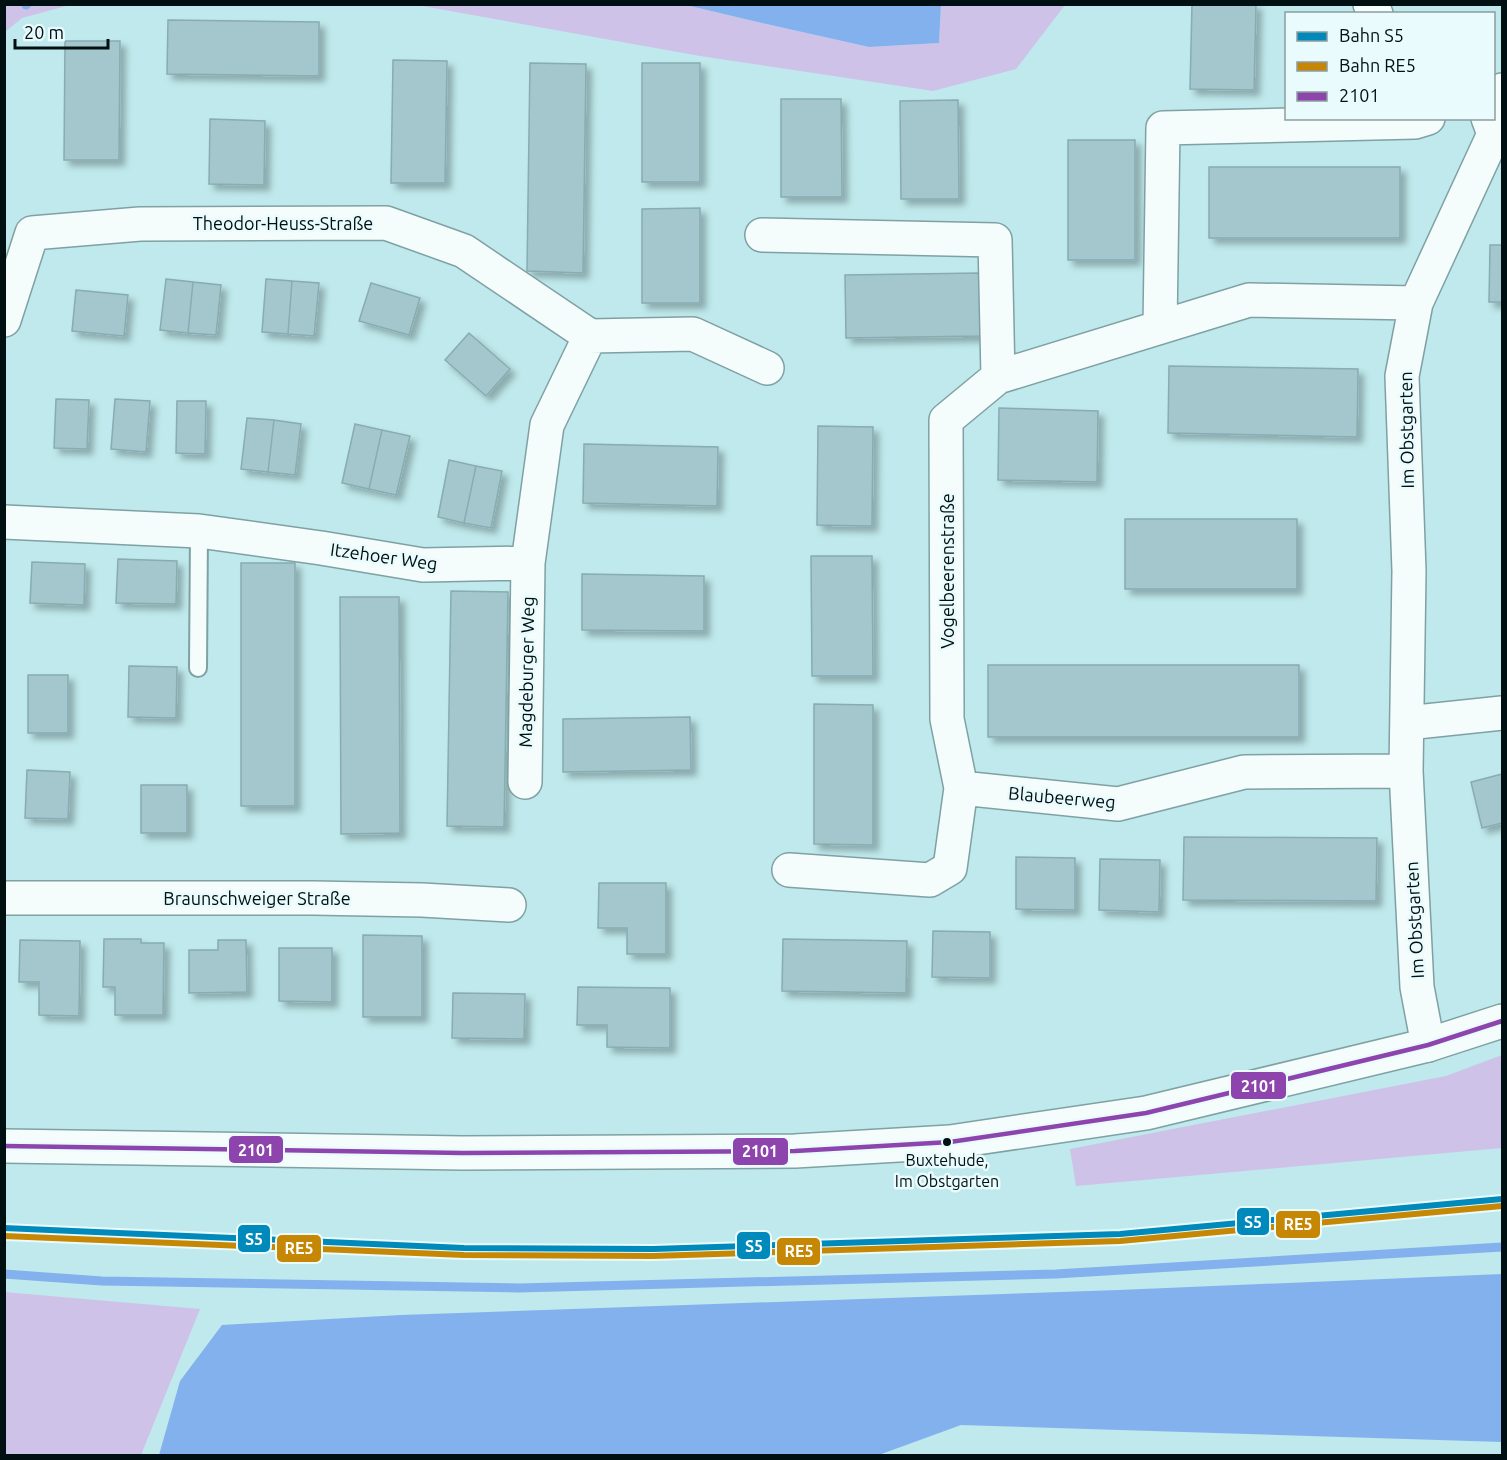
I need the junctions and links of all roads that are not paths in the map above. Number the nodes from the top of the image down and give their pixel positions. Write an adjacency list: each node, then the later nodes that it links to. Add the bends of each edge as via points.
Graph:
1 (1422, 120): 6 (street, via 1163,128)
2 (1489, 120): 4 (street, Im Obstgarten, via 1494,135)
3 (762, 235): 9 (street, via 995,240)
4 (1416, 303): 6 (street, Vogelbeerenstraße, via 1249,300); 15 (street, Im Obstgarten, via 1402,376 1409,571)
5 (4, 320): 7 (street, Theodor-Heuss-Straße, via 32,232 140,224 386,223 464,251)
6 (1160, 327): 9 (street, Vogelbeerenstraße)
7 (590, 336): 8 (street, via 693,334); 12 (street, via 547,424)
8 (767, 368)
9 (999, 377): 18 (street, Vogelbeerenstraße, via 946,420 947,719)
10 (4, 522): 11 (street, Itzehoer Weg)
11 (199, 531): 12 (street, Itzehoer Weg, via 423,565); 13 (lane)
12 (528, 563): 17 (street, Magdeburger Weg)
13 (198, 668)
14 (1503, 713): 15 (street)
15 (1407, 723): 16 (street, Im Obstgarten)
16 (1406, 771): 18 (street, Blaubeerweg, via 1244,772 1118,804); 23 (street, Im Obstgarten, via 1417,987)
17 (525, 782)
18 (961, 788): 19 (street, via 951,868 930,880)
19 (789, 870)
20 (4, 898): 21 (street, Braunschweiger Straße, via 313,898)
21 (509, 905)
22 (1503, 1021): 23 (street)
23 (1428, 1045): 24 (street, via 1146,1113 950,1142 795,1151 475,1153)
24 (4, 1146)

